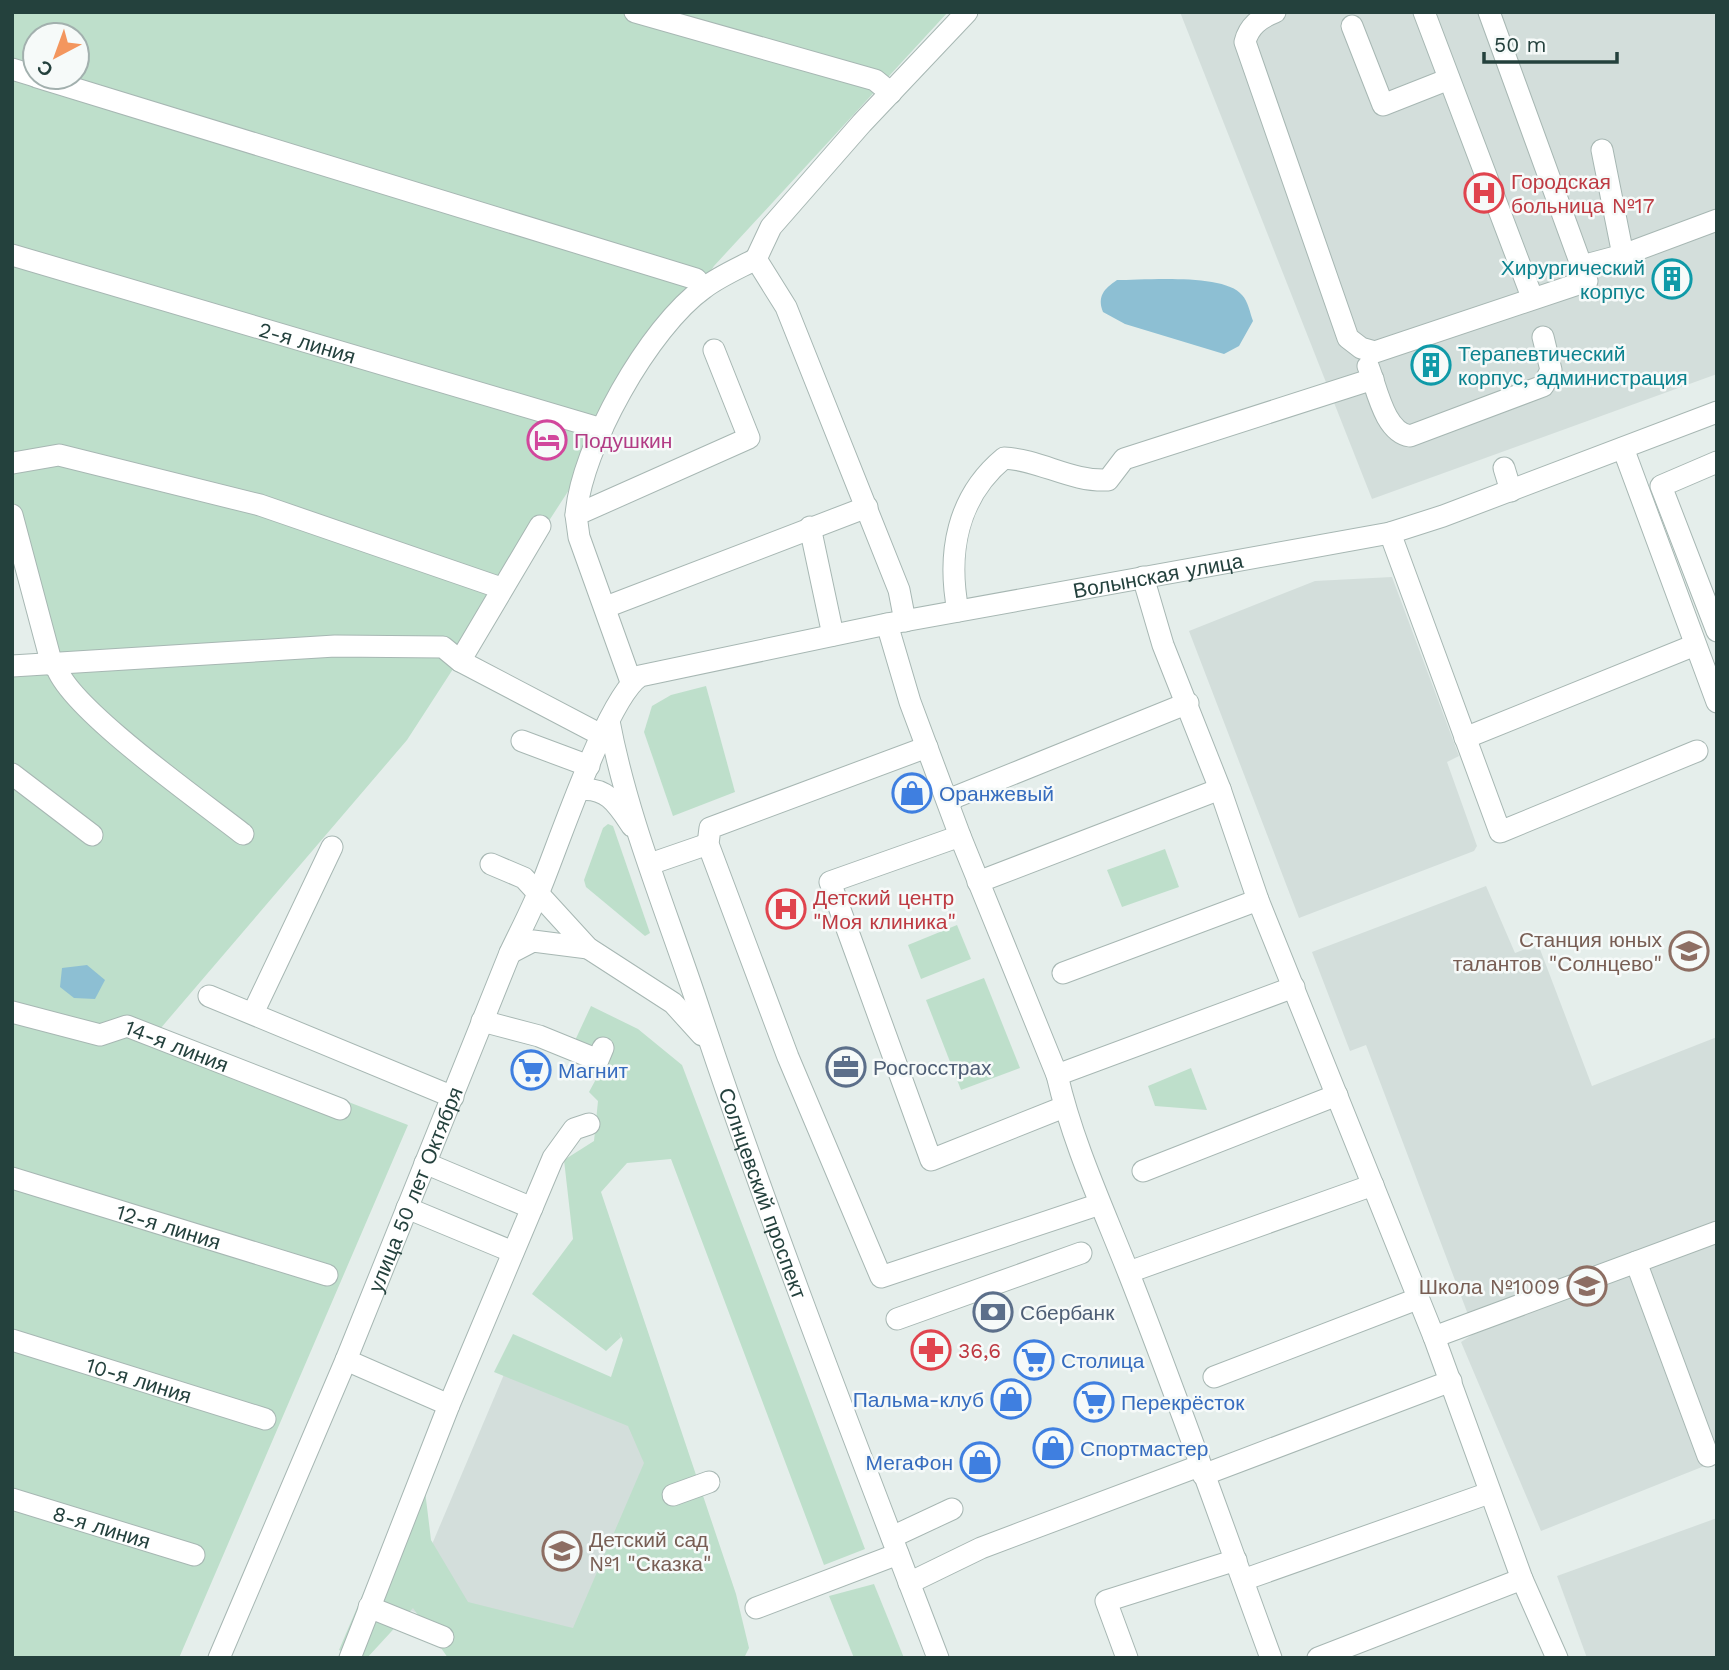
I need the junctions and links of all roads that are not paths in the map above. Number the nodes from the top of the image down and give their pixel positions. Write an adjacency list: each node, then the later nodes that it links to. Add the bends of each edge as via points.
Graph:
1 (635, 12): 9 (street, via 875,80)
2 (967, 12): 9 (street)
3 (1275, 12): 19 (street, via 1251,27 1245,42 1348,338)
4 (1424, 12): 7 (street)
5 (1489, 12): 15 (street)
6 (1352, 26): 7 (street, via 1383,105)
7 (1450, 79): 17 (street)
8 (82, 91): 16 (street, via 696,279)
9 (891, 93): 14 (street, via 771,227)
10 (1602, 150): 13 (street)
11 (1717, 220): 13 (street)
12 (12, 254): 23 (street, 2-я линия)
13 (1623, 255): 15 (street)
14 (756, 259): 16 (street); 29 (street, via 786,307)
15 (1582, 266): 17 (street, via 1587,281)
16 (703, 288): 23 (street, via 633,369)
17 (1532, 298): 19 (street, via 1375,352)
18 (1543, 337): 21 (street, via 1551,370 1543,386 1410,436 1399,435 1391,426)
19 (1361, 348): 21 (street)
20 (714, 350): 30 (street, via 749,438)
21 (1373, 379): 38 (street, via 1124,459 1108,480 1087,481 1026,459 1004,458 971,493 960,524 952,572)
22 (1717, 412): 24 (street, Волынская улица)
23 (602, 429): 30 (street, via 578,493)
24 (1632, 437): 28 (street, Волынская улица); 42 (street)
25 (1717, 462): 40 (street, via 1661,486)
26 (13, 463): 36 (street, via 59,456 260,505)
27 (1504, 468): 28 (street)
28 (1511, 491): 34 (street, Волынская улица)
29 (867, 507): 33 (street); 39 (street, via 899,590)
30 (576, 514): 37 (street, via 579,537)
31 (12, 515): 44 (street)
32 (540, 527): 36 (street)
33 (810, 527): 37 (street); 41 (street)
34 (1390, 533): 35 (street, Волынская улица); 50 (street)
35 (1143, 578): 38 (street, Волынская улица); 48 (street, via 1163,645)
36 (501, 588): 43 (street)
37 (606, 607): 46 (street)
38 (958, 611): 39 (street, Волынская улица)
39 (896, 623): 41 (street, Волынская улица); 52 (street)
40 (1717, 631)
41 (833, 635): 46 (street, Волынская улица, via 640,676)
42 (1695, 645): 47 (street); 50 (street)
43 (460, 661): 44 (street, via 443,647 335,646); 49 (street)
44 (54, 665): 45 (street); 59 (street, via 58,678 110,729)
45 (12, 666)
46 (631, 682): 49 (street)
47 (1717, 702)
48 (1188, 703): 56 (street); 58 (street)
49 (606, 728): 54 (street, улица 50 лет Октября); 62 (street, Солнцевский проспект)
50 (1465, 738): 53 (street, via 1500,832)
51 (522, 741): 54 (street)
52 (927, 747): 58 (street); 63 (street, via 710,828)
53 (1697, 751)
54 (589, 766): 57 (street, улица 50 лет Октября)
55 (12, 774): 60 (street)
56 (1220, 789): 67 (street); 69 (street)
57 (579, 790): 62 (street, via 604,792); 68 (street, улица 50 лет Октября)
58 (947, 800): 61 (street)
59 (243, 834)
60 (92, 835)
61 (960, 835): 67 (street); 83 (street, via 830,882 931,1160)
62 (639, 837): 66 (street, Солнцевский проспект)
63 (708, 844): 66 (street); 90 (street, via 788,1057 881,1277)
64 (332, 847): 76 (street)
65 (491, 864): 68 (street, via 524,878)
66 (650, 864): 79 (street, Солнцевский проспект)
67 (978, 882): 80 (street)
68 (539, 891): 70 (street); 71 (street, улица 50 лет Октября)
69 (1258, 900): 72 (street); 73 (street)
70 (588, 948): 71 (street, via 533,942); 79 (street, via 673,1003 704,1037)
71 (510, 953): 77 (street, улица 50 лет Октября)
72 (1063, 973)
73 (1294, 987): 80 (street); 81 (street)
74 (209, 996): 76 (street)
75 (12, 1012): 84 (street, 14-я линия, via 100,1035 127,1026)
76 (253, 1013): 82 (street)
77 (482, 1021): 78 (street, via 539,1035 598,1060); 82 (street, улица 50 лет Октября)
78 (603, 1048)
79 (712, 1055): 115 (street, Солнцевский проспект)
80 (1057, 1075): 83 (street)
81 (1337, 1095): 87 (street); 89 (street)
82 (453, 1097): 86 (street, улица 50 лет Октября)
83 (1064, 1107): 90 (street)
84 (340, 1109)
85 (589, 1124): 92 (street, via 574,1129 553,1158)
86 (425, 1164): 91 (street, улица 50 лет Октября); 92 (street)
87 (1143, 1171)
88 (12, 1178): 98 (street, 12-я линия)
89 (1373, 1185): 97 (street); 99 (street)
90 (1100, 1204): 97 (street)
91 (407, 1208): 94 (street); 103 (street, улица 50 лет Октября)
92 (532, 1208): 94 (street)
93 (1717, 1232): 96 (street)
94 (513, 1252): 106 (street)
95 (1081, 1253): 100 (street)
96 (1636, 1262): 101 (street); 108 (street)
97 (1129, 1272): 109 (street)
98 (327, 1275)
99 (1417, 1299): 101 (street); 104 (street)
100 (897, 1319)
101 (1434, 1337): 105 (street)
102 (12, 1340): 107 (street, 10-я линия)
103 (346, 1360): 106 (street); 123 (street, улица 50 лет Октября)
104 (1214, 1377)
105 (1451, 1381): 109 (street); 111 (street)
106 (449, 1405): 120 (street)
107 (265, 1419)
108 (1709, 1456)
109 (1201, 1470): 117 (street); 119 (street, via 981,1548)
110 (709, 1482): 112 (street)
111 (1489, 1493): 117 (street); 118 (street)
112 (673, 1495)
113 (12, 1499): 116 (street, 8-я линия)
114 (953, 1509): 115 (street)
115 (895, 1545): 119 (street, Солнцевский проспект); 121 (street)
116 (194, 1555)
117 (1239, 1570): 126 (street, via 1106,1601); 127 (street)
118 (1522, 1579): 128 (street); 129 (street)
119 (909, 1583): 125 (street, Солнцевский проспект)
120 (369, 1607): 122 (street); 124 (street)
121 (756, 1608)
122 (443, 1637)
123 (221, 1657)
124 (350, 1658)
125 (938, 1658)
126 (1127, 1658)
127 (1271, 1658)
128 (1318, 1658)
129 (1557, 1658)

